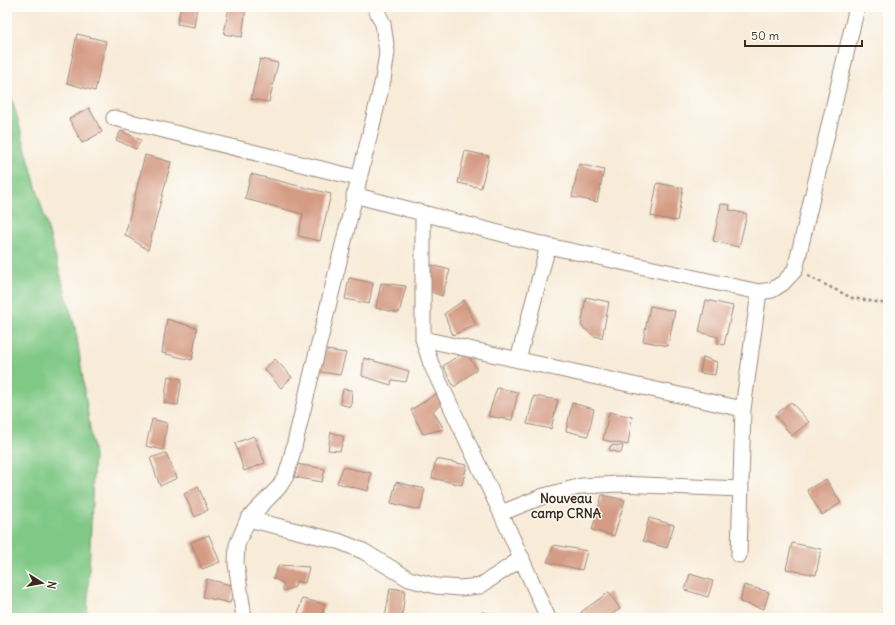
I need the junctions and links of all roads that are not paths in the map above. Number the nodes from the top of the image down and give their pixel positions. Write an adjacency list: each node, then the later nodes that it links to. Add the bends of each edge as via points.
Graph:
1 (375, 7): 4 (street, via 383,24 387,52 383,80)
2 (857, 7): 8 (street, via 794,270 772,290)
3 (114, 118): 4 (street)
4 (358, 178): 5 (street)
5 (354, 195): 6 (street); 14 (street, via 286,476 279,487)
6 (423, 213): 7 (street); 9 (street)
7 (548, 246): 8 (street); 10 (street)
8 (759, 292): 11 (street)
9 (423, 339): 10 (street); 13 (street, via 431,364)
10 (518, 360): 11 (street)
11 (743, 409): 12 (street)
12 (741, 490): 13 (street, via 619,484 582,486 544,496); 15 (street)
13 (501, 513): 16 (street)
14 (248, 519): 16 (street, via 338,541 363,551 409,579 436,586 480,586); 17 (street, via 237,545 236,563)
15 (739, 555)
16 (522, 558): 18 (street)
17 (244, 618)
18 (548, 618)

